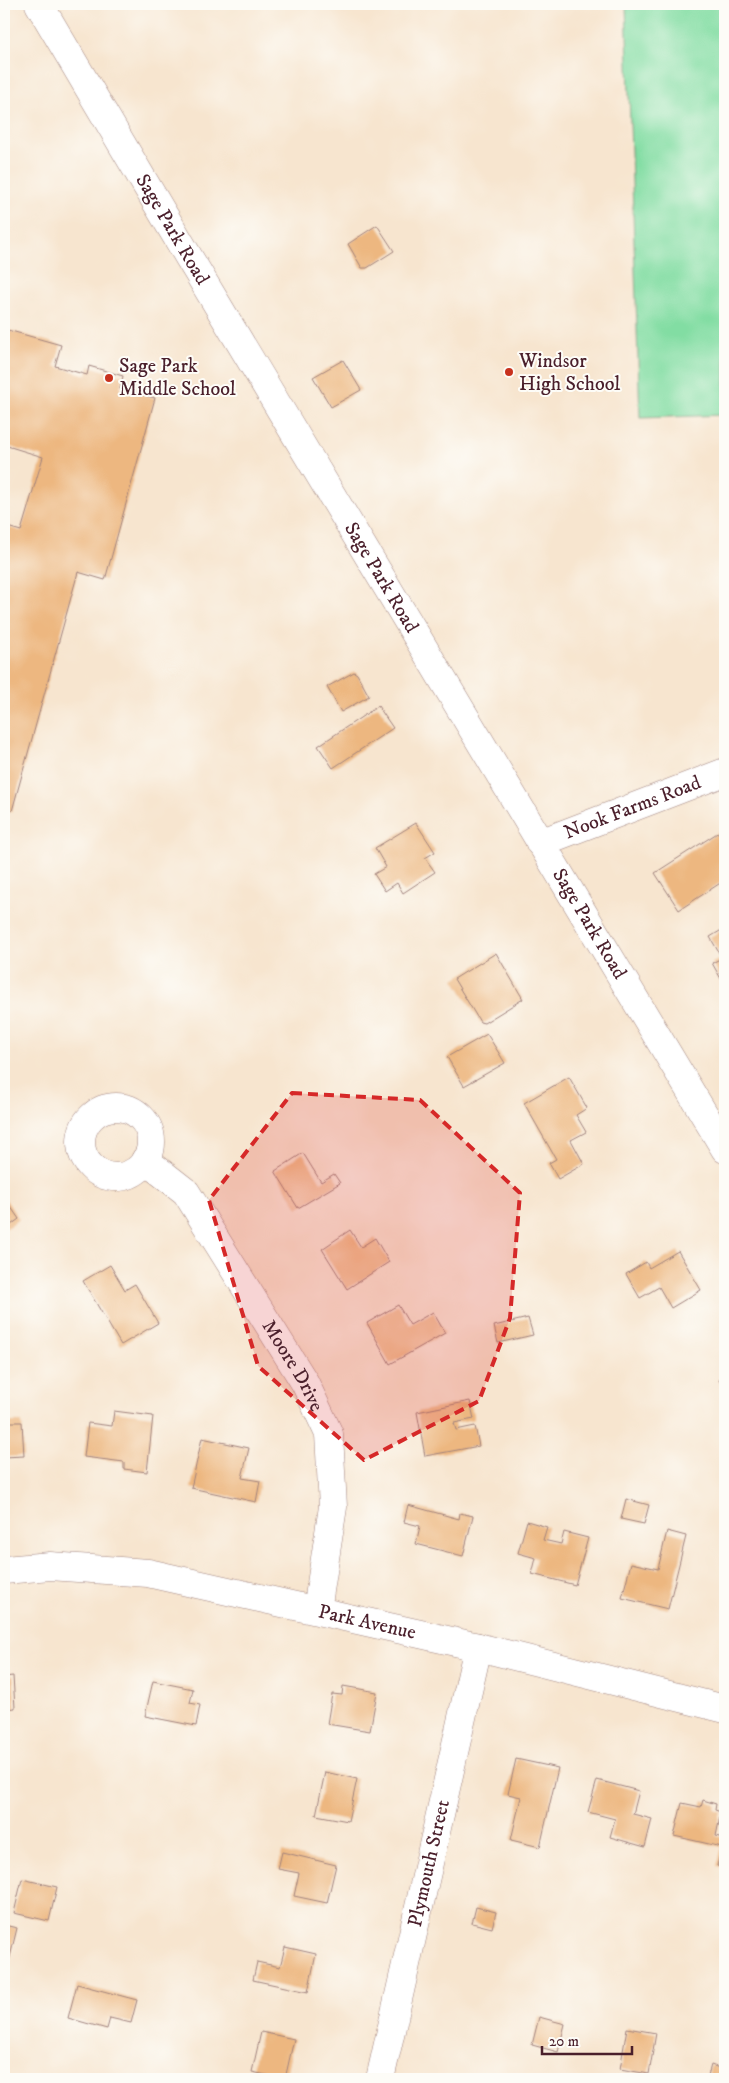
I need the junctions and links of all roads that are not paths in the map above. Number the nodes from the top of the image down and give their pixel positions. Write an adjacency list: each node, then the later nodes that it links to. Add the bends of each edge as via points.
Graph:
1 (39, 4): 3 (street, Sage Park Road)
2 (725, 772): 3 (street, Nook Farms Road)
3 (540, 843): 4 (street, Sage Park Road)
4 (725, 1149)
5 (145, 1160): 7 (street, Moore Drive, via 186,1192 305,1382 329,1434 333,1507)
6 (4, 1570): 7 (street, Park Avenue, via 50,1566 148,1573)
7 (317, 1610): 8 (street, Park Avenue)
8 (478, 1647): 9 (street, Park Avenue); 10 (street, Plymouth Street)
9 (725, 1709)
10 (380, 2079)

